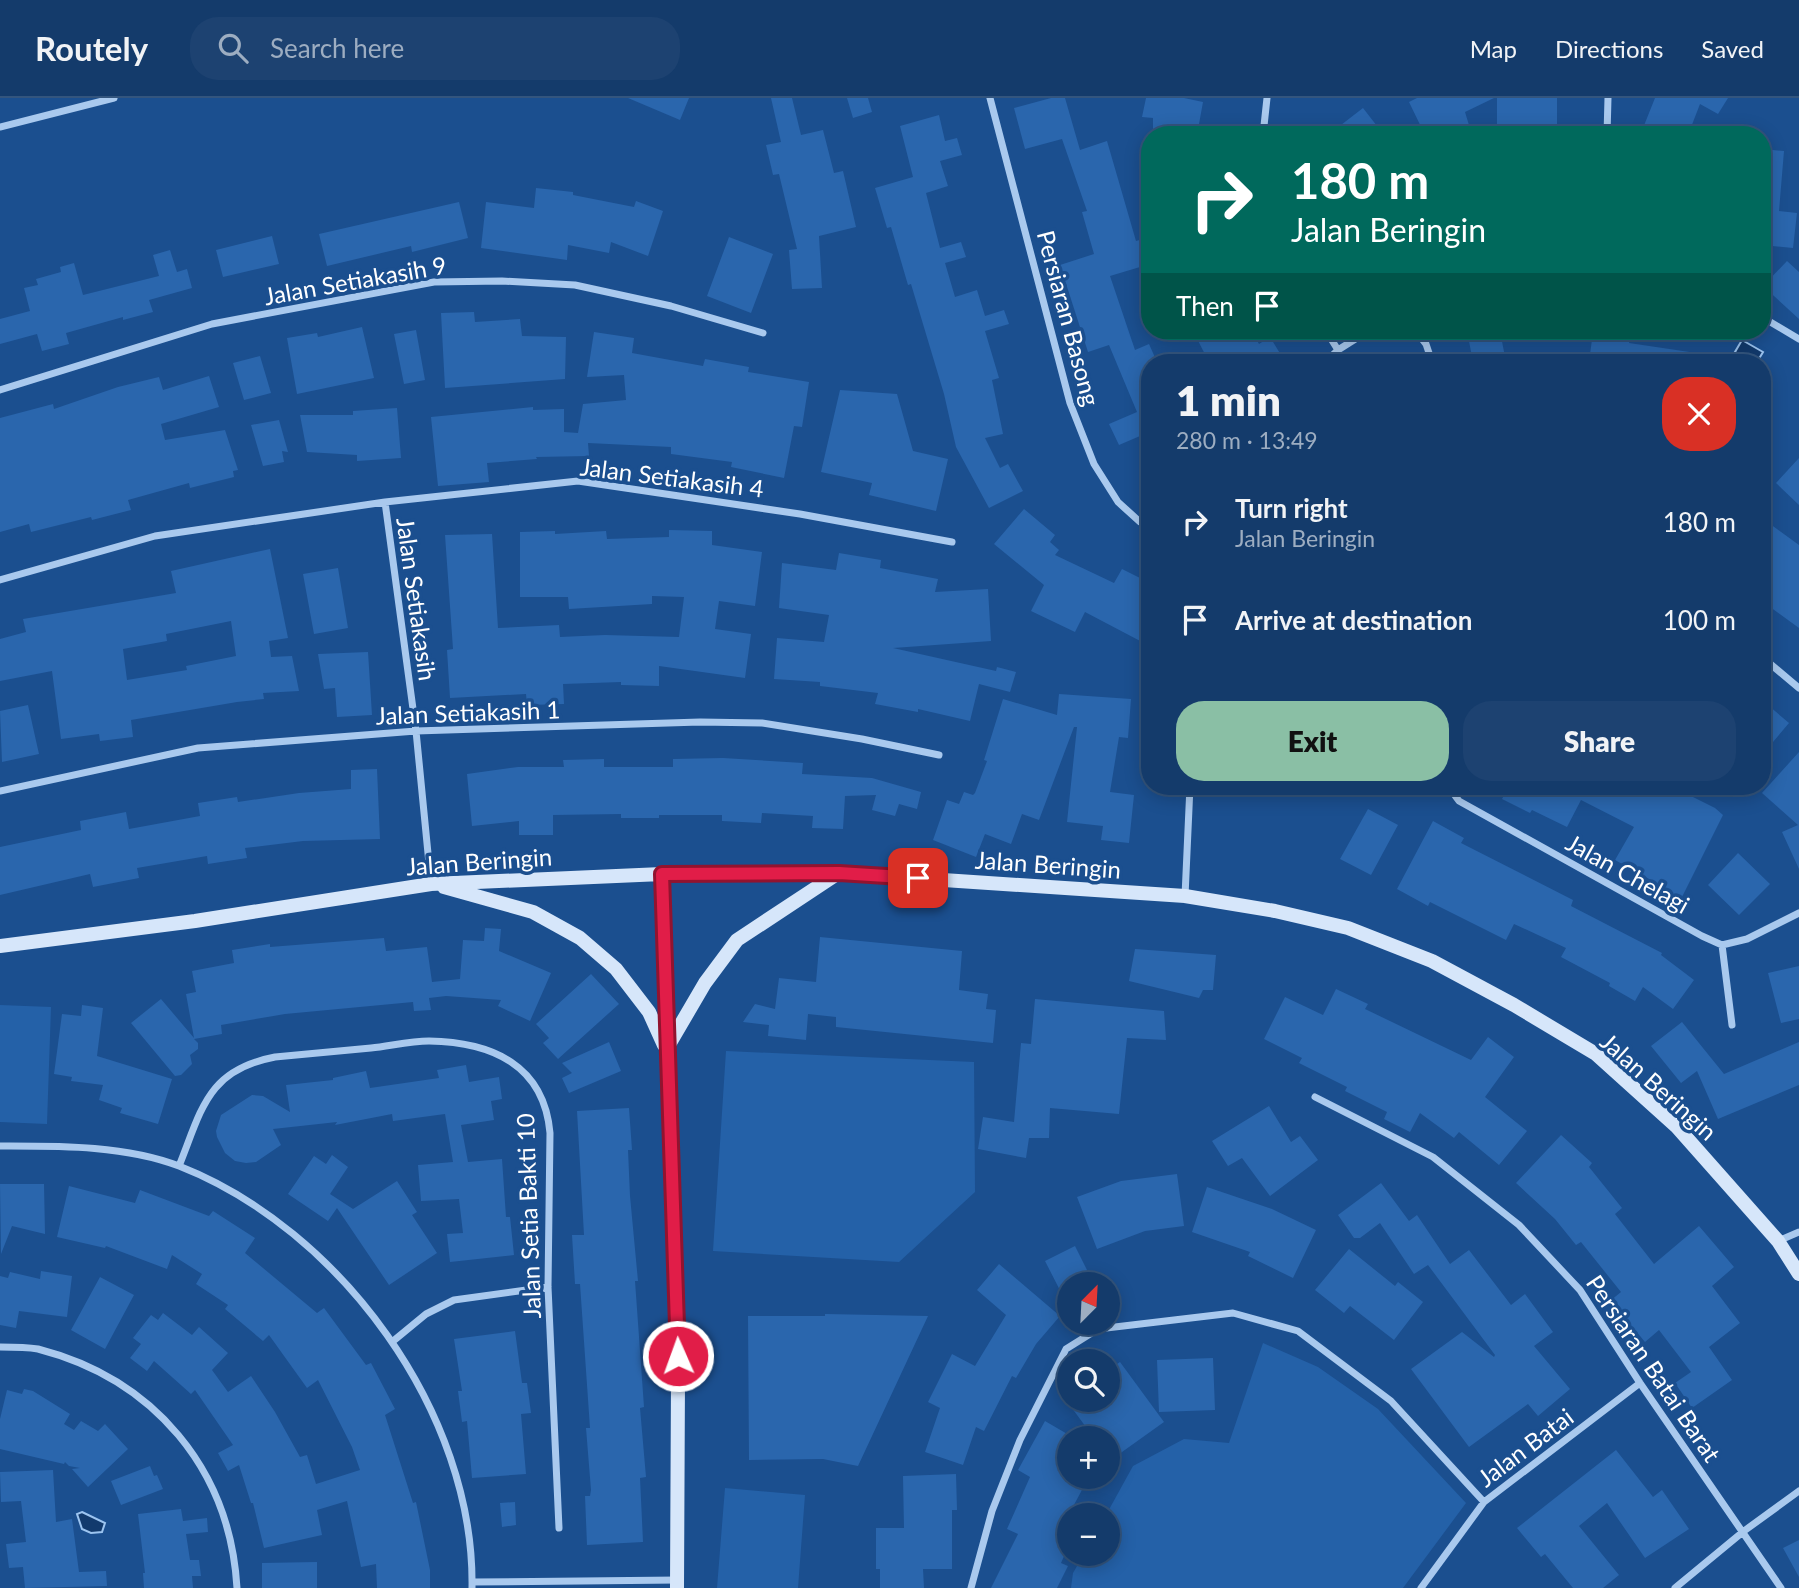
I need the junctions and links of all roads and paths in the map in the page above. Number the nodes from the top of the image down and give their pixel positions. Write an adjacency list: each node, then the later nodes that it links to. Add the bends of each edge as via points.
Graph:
1 (114, 98): 7 (street)
2 (989, 98): 17 (street, Persiaran Basong, via 1070,404 1094,464 1118,502)
3 (1267, 98): 5 (street)
4 (1608, 98): 6 (street)
5 (1264, 126)
6 (1607, 126)
7 (0, 127)
8 (1771, 322): 10 (street)
9 (764, 333): 15 (street, Jalan Setiakasih 9, via 575,285 434,282 212,324)
10 (1799, 339)
11 (1332, 340): 13 (street)
12 (1354, 340): 13 (street)
13 (1338, 350): 14 (street)
14 (1334, 354)
15 (0, 390)
16 (385, 502): 18 (street, Jalan Setiakasih 4, via 578,481); 19 (street, Jalan Setiakasih, via 155,536); 22 (street, Jalan Setiakasih)
17 (1141, 522)
18 (952, 542)
19 (0, 580)
20 (1771, 665): 21 (street)
21 (1799, 688)
22 (416, 731): 23 (street, Jalan Setiakasih 1, via 762,723); 24 (street, Jalan Setiakasih 1, via 198,748); 29 (street, Jalan Setiakasih)
23 (939, 755)
24 (0, 791)
25 (1190, 795): 30 (street)
26 (1455, 795): 32 (street, Jalan Chelagi)
27 (839, 873): 28 (street, Jalan Beringin); 30 (street, Jalan Beringin); 35 (street, via 737,940 705,983)
28 (662, 874): 29 (street, Jalan Beringin); 35 (street)
29 (431, 884): 33 (street, Jalan Beringin); 35 (street, via 533,912 580,938 616,969 649,1012)
30 (1185, 896): 40 (street, Jalan Beringin, via 1348,928 1432,961 1514,1005 1596,1054 1677,1126)
31 (1799, 913): 32 (street, via 1747,939)
32 (1722, 945): 34 (street)
33 (0, 946)
34 (1732, 1025)
35 (666, 1050): 50 (street, via 678,1378)
36 (1315, 1097): 45 (street, Persiaran Batai Barat, via 1433,1157 1519,1224 1580,1290)
37 (0, 1146): 38 (street, via 113,1152)
38 (179, 1166): 42 (street, Jalan Setia Bakti 10, via 216,1085 254,1061 427,1041 485,1049 524,1072 537,1087 549,1115); 43 (street, via 288,1231 359,1298)
39 (1799, 1233): 40 (street)
40 (1778, 1241): 41 (street, Jalan Beringin)
41 (1799, 1274)
42 (548, 1287): 43 (street, via 454,1300 426,1314); 48 (street, Jalan Setia Bakti 10)
43 (392, 1342): 51 (street, via 422,1391 444,1443 461,1497)
44 (0, 1347): 52 (street, via 36,1349 92,1368 139,1397 173,1429 216,1494 235,1560)
45 (1640, 1383): 47 (street, Jalan Batai); 49 (street, Persiaran Batai Barat)
46 (1799, 1492): 49 (street)
47 (1484, 1502): 53 (street, via 1391,1401 1298,1331 1233,1313 1098,1329 1066,1349 1020,1440 992,1511); 54 (street, Jalan Batai)
48 (559, 1528)
49 (1744, 1531): 55 (street); 56 (street, Persiaran Batai Barat)
50 (678, 1584): 51 (street)
51 (472, 1585)
52 (237, 1588)
53 (971, 1588)
54 (1421, 1588)
55 (1675, 1588)
56 (1781, 1588)

